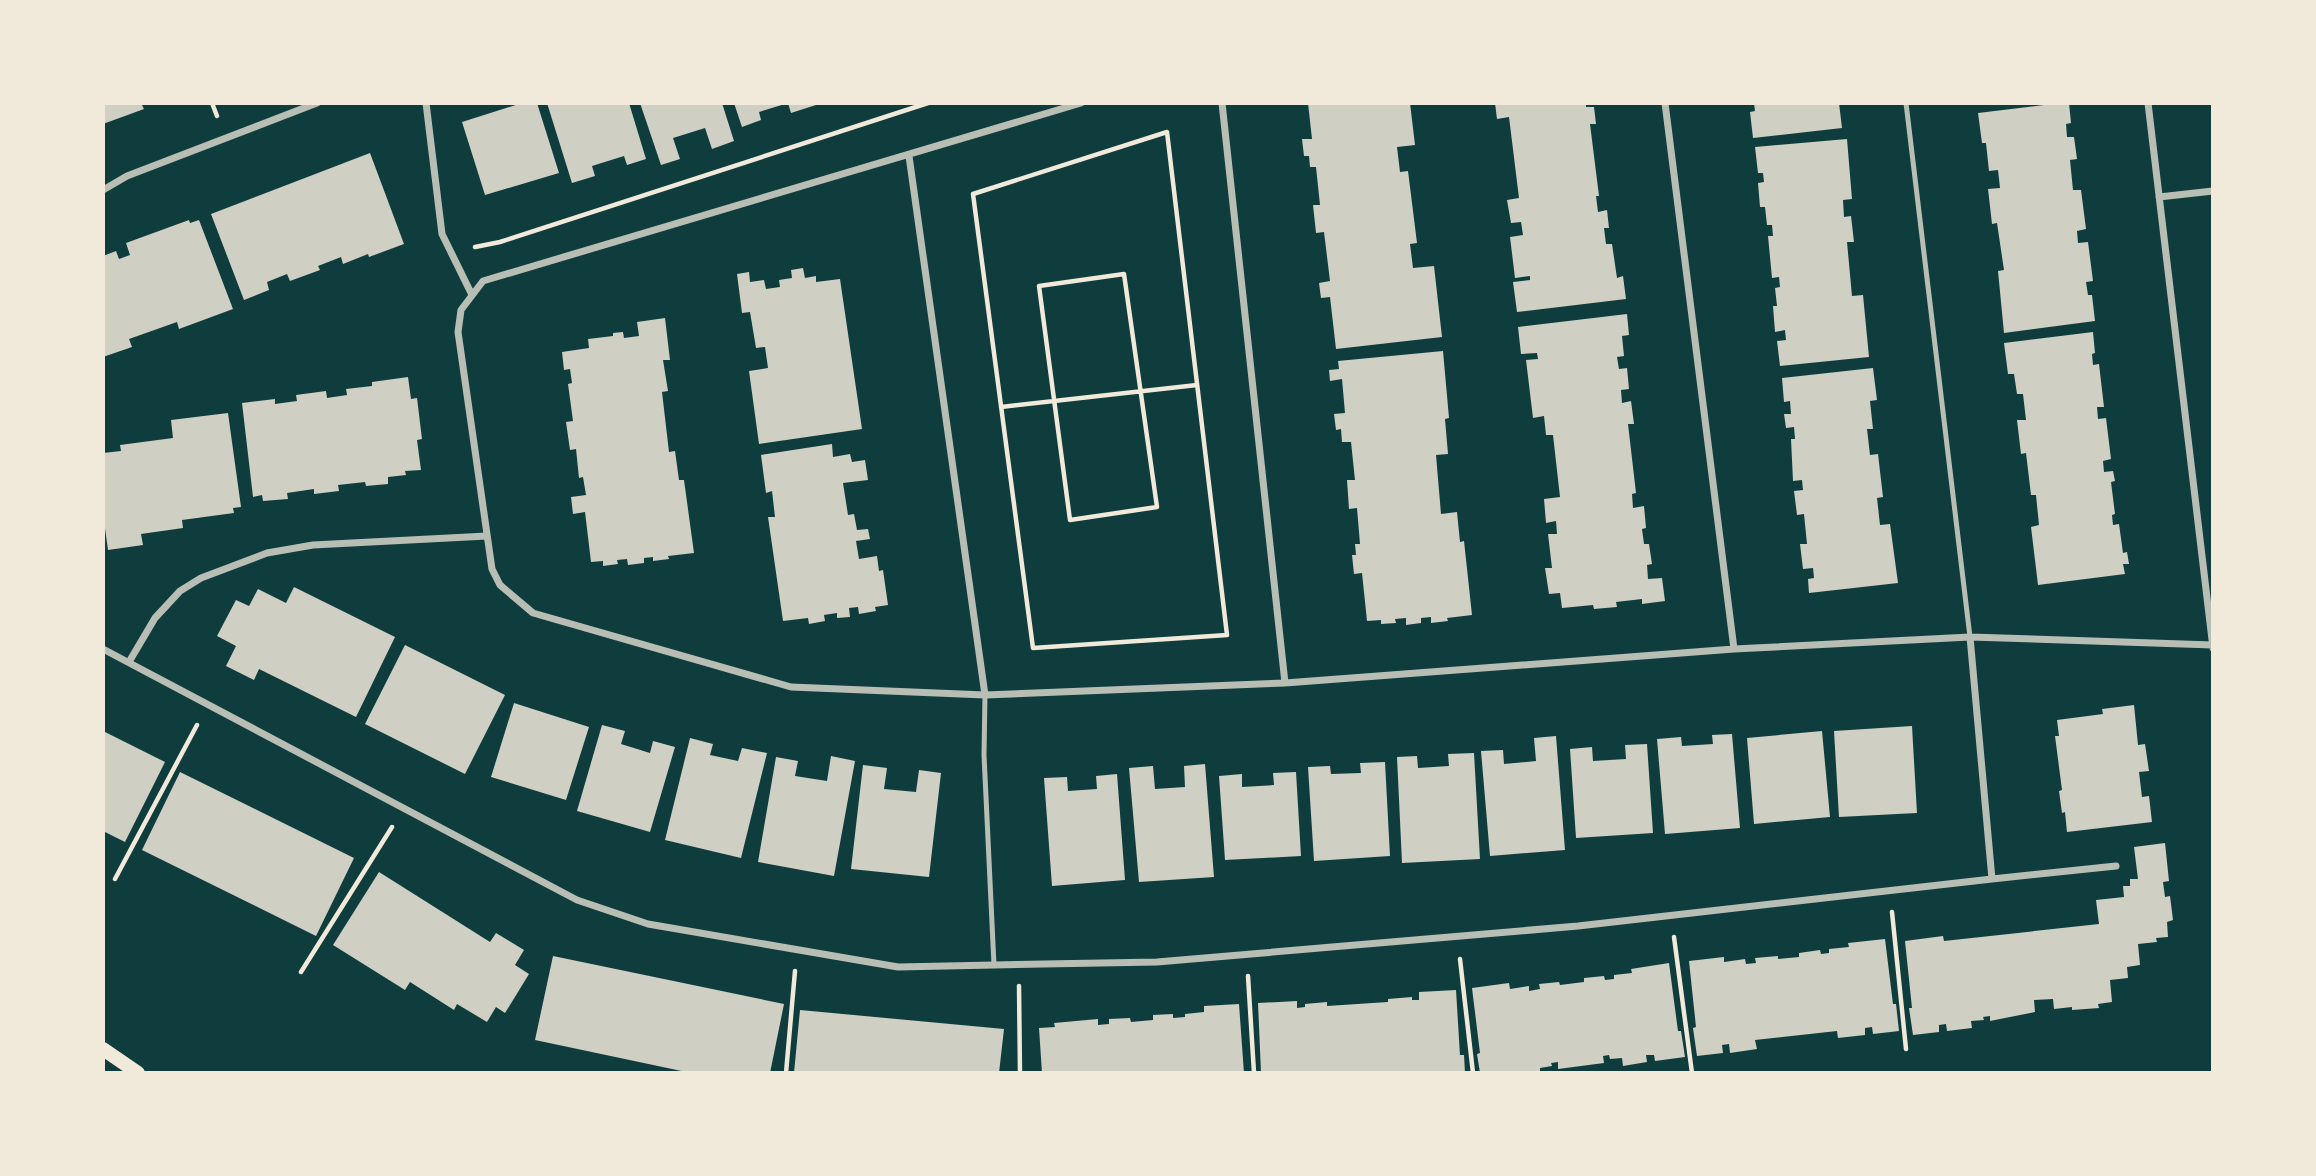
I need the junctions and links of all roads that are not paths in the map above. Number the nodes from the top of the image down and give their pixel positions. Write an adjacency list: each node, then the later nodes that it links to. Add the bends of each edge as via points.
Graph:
1 (317, 103): 9 (street, via 127,176)
2 (426, 103): 12 (street, via 442,234)
3 (1081, 103): 8 (street)
4 (1222, 103): 19 (street)
5 (1665, 103): 17 (street)
6 (1906, 103): 14 (lane)
7 (2148, 103): 11 (street)
8 (909, 156): 12 (street, via 483,281); 20 (street)
9 (103, 190)
10 (2213, 191): 11 (street)
11 (2159, 197): 15 (street)
12 (472, 295): 13 (street, via 461,310 458,332)
13 (487, 536): 18 (street, via 313,545 267,553 201,578 180,591 155,618); 20 (street, via 492,569 500,585 533,613 791,687)
14 (1970, 637): 15 (street); 17 (street); 22 (street)
15 (2213, 647)
16 (103, 649): 18 (street)
17 (1734, 649): 19 (street)
18 (129, 662): 23 (street, via 577,900 648,924 898,967)
19 (1285, 683): 20 (street)
20 (985, 695): 23 (lane)
21 (2116, 866): 22 (street)
22 (1992, 878): 23 (street, via 1457,936 1157,962)
23 (994, 965)
24 (103, 1049): 25 (main road)
25 (138, 1073)

